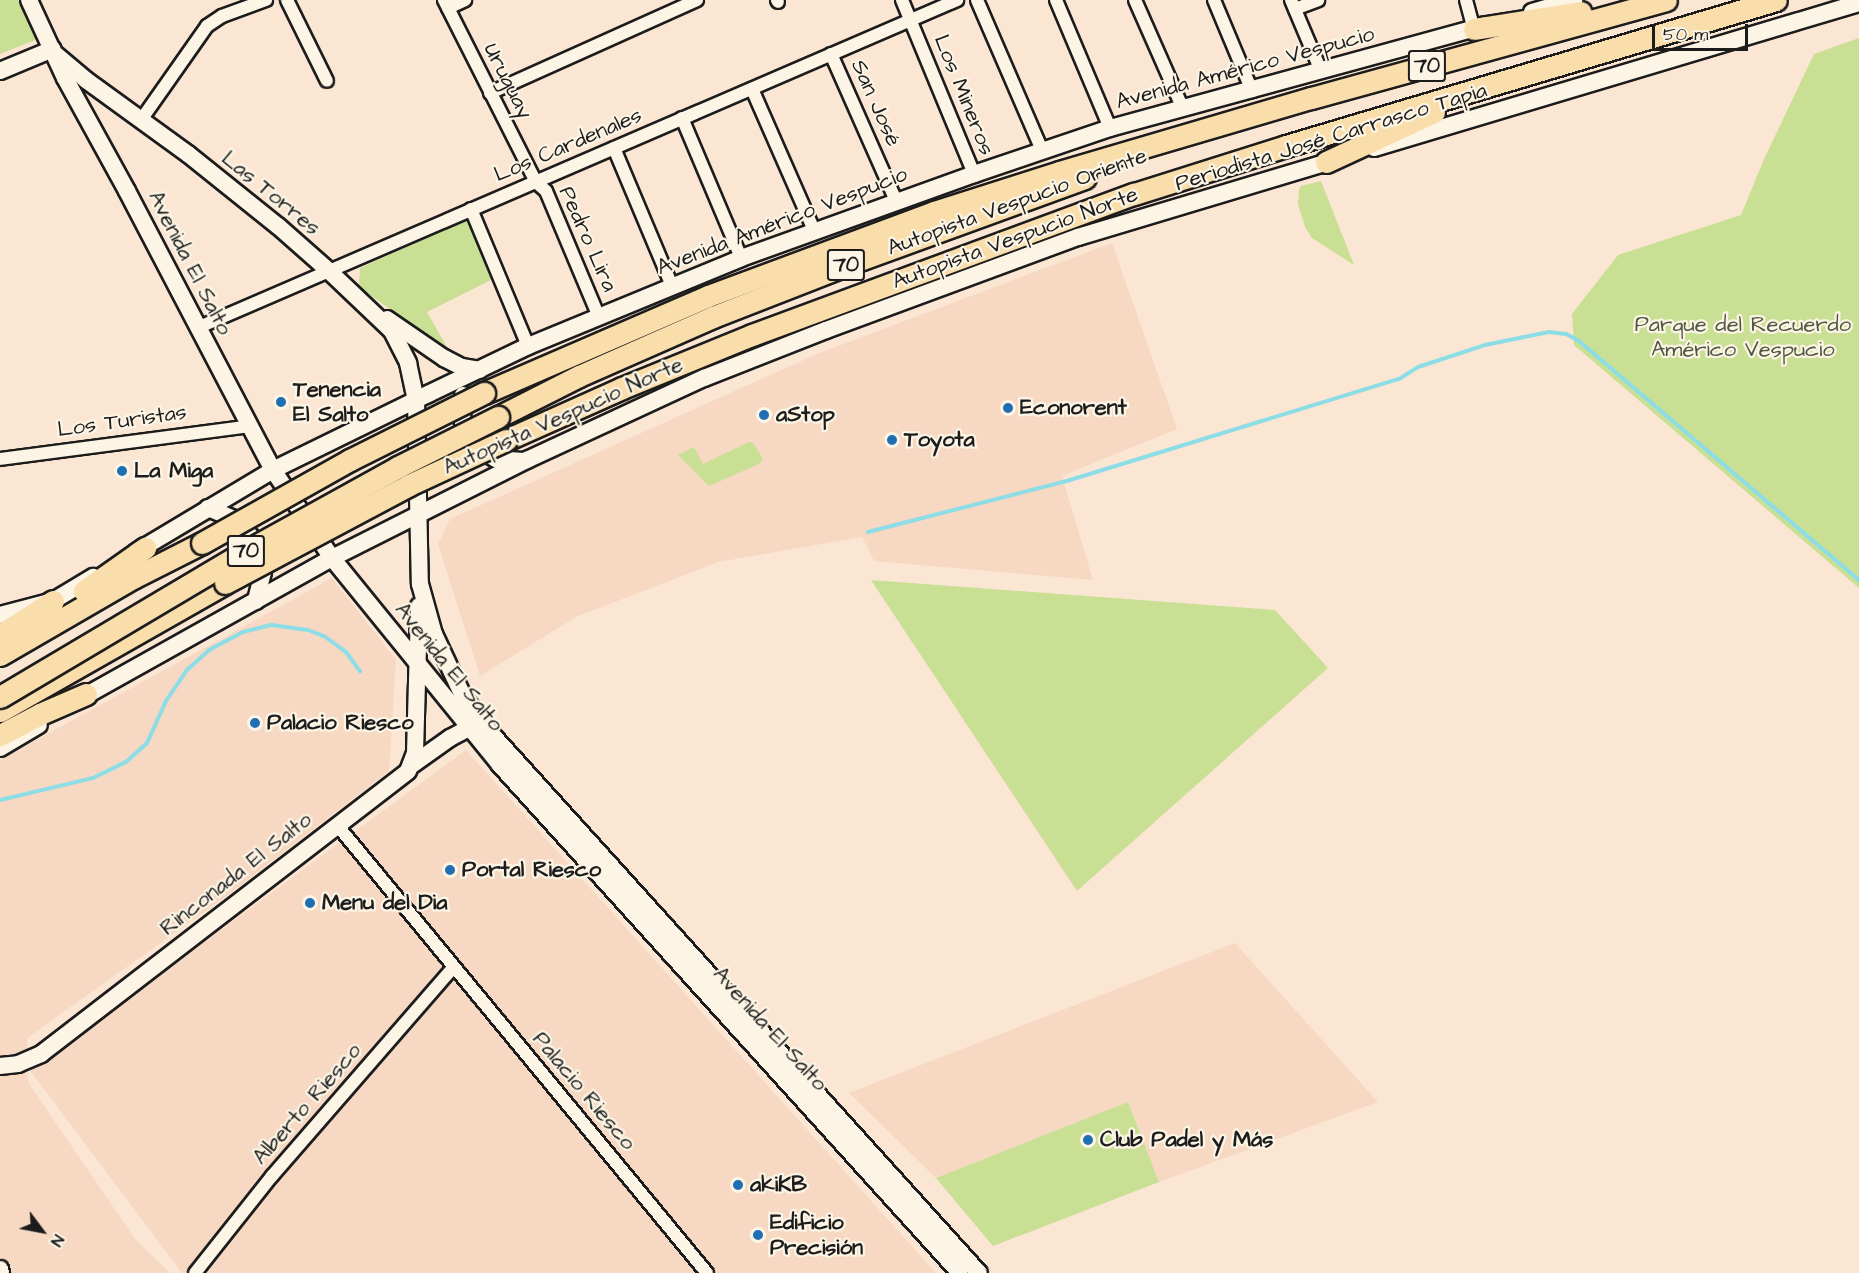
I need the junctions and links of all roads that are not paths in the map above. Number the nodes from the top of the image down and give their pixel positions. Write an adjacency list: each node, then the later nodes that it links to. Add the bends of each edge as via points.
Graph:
1 (28, 0): 22 (main road, Avenida El Salto)
2 (266, 0): 33 (street, via 222,16 207,26)
3 (286, 0): 26 (street)
4 (465, 0): 18 (street)
5 (697, 0): 30 (street)
6 (902, 0): 20 (street, Los Mineros)
7 (957, 0): 20 (street, Los Cardenales)
8 (977, 0): 37 (street)
9 (1056, 0): 34 (street)
10 (1135, 0): 31 (street)
11 (1214, 0): 29 (street)
12 (1318, 0): 19 (street)
13 (1466, 0): 21 (street)
14 (1574, 0): 21 (main road, Avenida Américo Vespucio)
15 (1776, 0): 27 (highway, Autopista Vespucio Norte / 70)
16 (1659, 2): 21 (highway); 35 (highway, Autopista Vespucio Norte / 70)
17 (1859, 3): 38 (main road, Periodista José Carrasco Tapia)
18 (446, 4): 30 (street, Uruguay)
19 (1293, 5): 25 (street)
20 (910, 20): 23 (street, Los Cardenales); 39 (street, Los Mineros)
21 (1474, 29): 25 (main road, Avenida Américo Vespucio)
22 (54, 52): 24 (main road); 33 (main road, Las Torres); 49 (main road, Avenida El Salto)
23 (831, 54): 28 (street, Los Cardenales); 41 (street, San José)
24 (0, 71)
25 (1321, 71): 29 (main road, Avenida Américo Vespucio)
26 (327, 81)
27 (1491, 85): 38 (highway); 73 (highway, Autopista Vespucio Norte / 70, bridge, via 1134,194 752,335 410,485 225,583)
28 (752, 88): 32 (street, Los Cardenales); 43 (street)
29 (1252, 91): 31 (main road, Avenida Américo Vespucio)
30 (490, 93): 40 (street, Uruguay)
31 (1183, 110): 34 (main road, Avenida Américo Vespucio)
32 (682, 118): 36 (street, Los Cardenales); 44 (street)
33 (141, 120): 45 (main road, Las Torres, via 233,189)
34 (1110, 128): 37 (main road, Avenida Américo Vespucio)
35 (1202, 131): 69 (highway, Autopista Vespucio Norte, bridge, via 1020,184 858,238 632,327 484,393 350,460 133,578); 72 (highway, Autopista Vespucio Oriente / 70, bridge, via 1147,156 713,317 579,376 398,467 257,545)
36 (614, 148): 40 (street, Los Cardenales); 46 (street)
37 (1042, 150): 39 (main road, Avenida Américo Vespucio)
38 (1326, 162): 57 (main road, Periodista José Carrasco Tapia, via 1078,237 826,330 654,400)
39 (974, 174): 41 (main road, Avenida Américo Vespucio)
40 (536, 182): 42 (street, Los Cardenales); 48 (street, Pedro Lira, via 546,191)
41 (896, 201): 43 (main road, Avenida Américo Vespucio)
42 (471, 209): 45 (street, Los Cardenales); 50 (street)
43 (814, 230): 44 (main road, Avenida Américo Vespucio)
44 (741, 258): 46 (main road, Avenida Américo Vespucio)
45 (329, 271): 47 (main road, Las Torres); 49 (street, Los Cardenales)
46 (672, 286): 48 (main road, Avenida Américo Vespucio)
47 (376, 314): 51 (main road, via 444,358); 52 (main road, Las Torres, via 404,352)
48 (599, 316): 50 (main road, Avenida Américo Vespucio)
49 (197, 328): 54 (main road, Avenida El Salto)
50 (528, 346): 51 (main road, Avenida Américo Vespucio)
51 (480, 370): 52 (main road, Avenida Américo Vespucio); 57 (main road, via 463,396 462,419 467,434 482,452 496,459)
52 (416, 400): 53 (main road, Avenida Américo Vespucio); 55 (main road, Avenida El Salto)
53 (385, 416): 55 (main road, via 404,420 411,427); 58 (main road, Avenida Américo Vespucio)
54 (250, 426): 56 (street, Los Turistas); 58 (main road, Avenida El Salto)
55 (417, 446): 60 (main road, Avenida El Salto)
56 (0, 459)
57 (527, 460): 60 (main road, Periodista José Carrasco Tapia)
58 (273, 470): 59 (main road, Avenida Américo Vespucio); 62 (main road, Avenida El Salto)
59 (208, 508): 61 (main road, Avenida Américo Vespucio); 65 (main road, via 236,520 256,542 263,572)
60 (417, 516): 62 (main road, Periodista José Carrasco Tapia); 63 (main road, Avenida El Salto)
61 (144, 548): 64 (main road, Avenida Américo Vespucio); 68 (highway)
62 (332, 558): 65 (main road); 70 (main road, Avenida El Salto)
63 (420, 584): 70 (main road); 84 (main road, Avenida El Salto, via 442,656 474,713)
64 (52, 601): 66 (main road, Avenida Américo Vespucio); 67 (highway)
65 (256, 601): 71 (main road)
66 (0, 615)
67 (0, 635)
68 (0, 651)
69 (0, 656)
70 (419, 664): 74 (main road, Avenida El Salto); 77 (main road)
71 (86, 694): 75 (highway); 76 (main road)
72 (0, 697)
73 (0, 711)
74 (469, 728): 77 (main road, Rinconada El Salto); 83 (main road, Avenida El Salto)
75 (0, 735)
76 (0, 748)
77 (412, 765): 78 (main road, Rinconada El Salto, via 402,777)
78 (337, 825): 79 (street, Palacio Riesco); 80 (main road, Rinconada El Salto, via 40,1054 18,1064)
79 (454, 967): 81 (street, Alberto Riesco, via 272,1176); 82 (street, Palacio Riesco)
80 (0, 1065)
81 (195, 1273)
82 (707, 1273)
83 (960, 1273)
84 (979, 1273)

